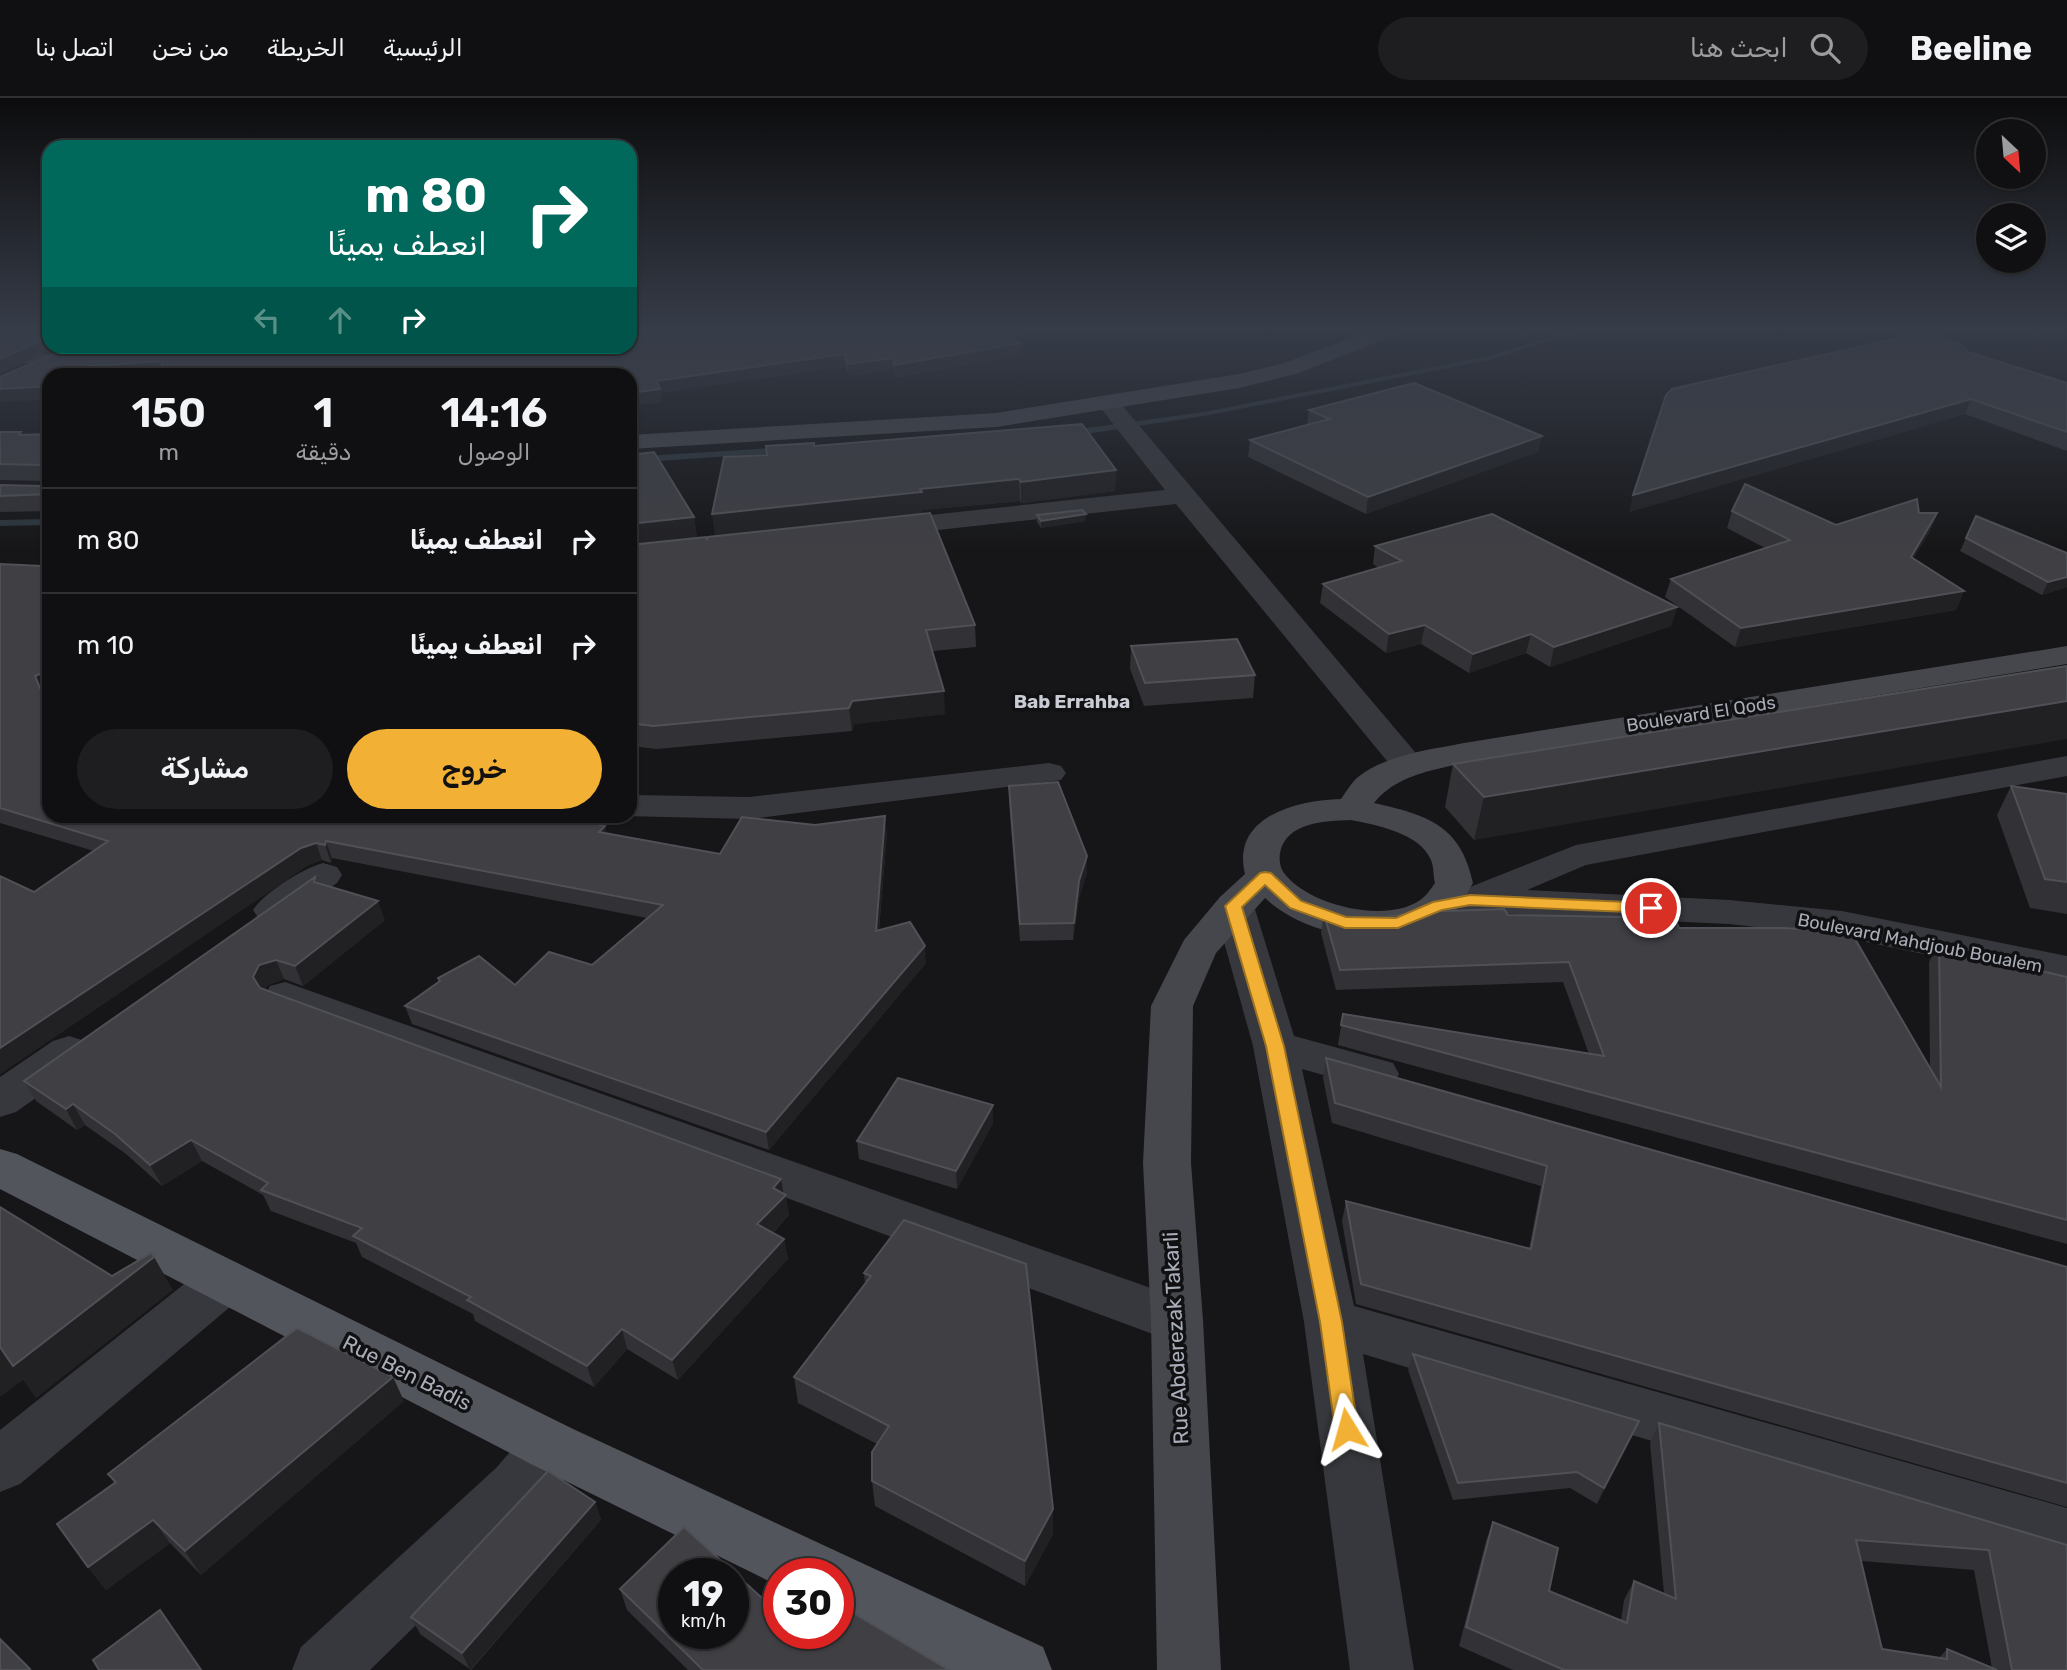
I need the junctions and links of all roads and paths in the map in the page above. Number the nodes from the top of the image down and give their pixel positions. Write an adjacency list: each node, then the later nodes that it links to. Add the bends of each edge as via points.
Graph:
1 (1092, 404): 3 (main road, via 996,420)
2 (1109, 404): 4 (street)
3 (637, 442)
4 (1183, 496): 5 (street); 7 (street)
5 (851, 532)
6 (2067, 655): 7 (main road, Boulevard El Qods)
7 (1408, 765): 11 (main road, Boulevard El Qods, via 1370,785)
8 (2067, 766): 14 (street, via 1576,856)
9 (1049, 773): 10 (street, via 749,808)
10 (637, 806)
11 (1351, 809): 13 (main road, via 1297,816 1277,827 1264,841); 14 (main road, via 1392,817 1427,834 1449,857)
12 (323, 875): 15 (street)
13 (1250, 891): 14 (main road, via 1345,922 1398,923); 19 (street); 24 (main road, Rue Abderezak Takarli, via 1198,948 1172,1006 1167,1163)
14 (1454, 903): 16 (street, Boulevard Mahdjoub Boualem, via 1728,912 1829,923)
15 (245, 929)
16 (2067, 971)
17 (285, 996): 24 (street)
18 (100, 1030): 21 (street)
19 (1275, 1046): 20 (street); 25 (street)
20 (1423, 1087)
21 (0, 1100)
22 (0, 1167): 23 (main road, Rue Ben Badis)
23 (225, 1280): 26 (main road, Rue Ben Badis); 27 (street)
24 (1177, 1320): 33 (main road, Rue Abderezak Takarli)
25 (1331, 1322): 28 (street); 34 (street)
26 (551, 1446): 29 (main road, Rue Ben Badis); 31 (street, via 517,1487)
27 (0, 1465)
28 (2067, 1537)
29 (786, 1558)
30 (854, 1591): 32 (main road)
31 (324, 1670)
32 (1020, 1670)
33 (1189, 1670)
34 (1382, 1670)

